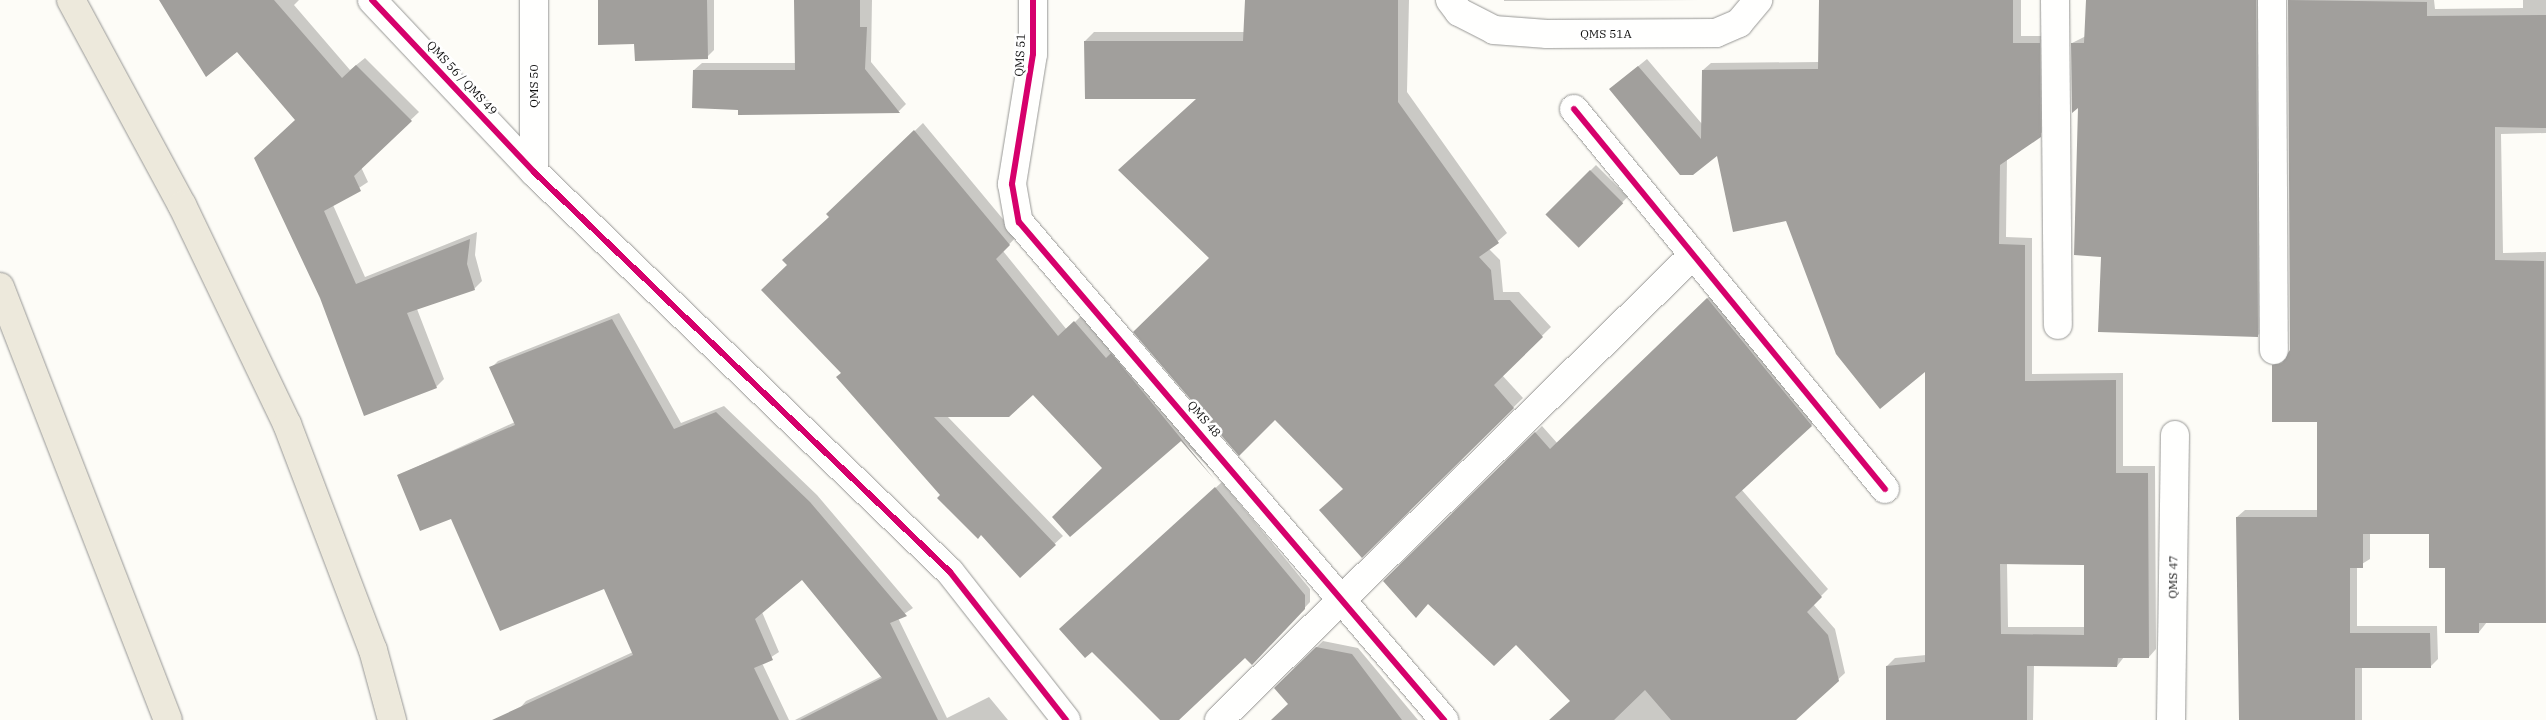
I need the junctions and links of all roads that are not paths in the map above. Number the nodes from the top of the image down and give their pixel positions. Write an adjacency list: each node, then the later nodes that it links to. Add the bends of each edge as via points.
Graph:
1 (71, 0): 20 (main road, via 182,205 287,424 373,650)
2 (372, 0): 11 (street, QMS 56 / QMS 49)
3 (534, 0): 11 (street, QMS 50)
4 (1033, 0): 10 (street, QMS 51)
5 (1450, 0): 6 (street, QMS 51A, via 1459,12 1494,30 1557,34 1716,33 1739,23)
6 (1758, 0)
7 (2055, 0): 14 (street)
8 (2272, 0): 15 (street)
9 (1574, 109): 12 (street)
10 (1026, 110): 18 (street, QMS 48, via 1012,184 1019,222)
11 (534, 172): 21 (street, QMS 56 / QMS 49, via 950,572)
12 (1693, 255): 17 (street); 18 (street)
13 (0, 287): 19 (main road)
14 (2058, 325)
15 (2274, 350)
16 (2175, 435): 24 (street, QMS 47)
17 (1885, 488)
18 (1344, 598): 22 (street); 23 (street, QMS 48)
19 (168, 720)
20 (392, 720)
21 (1066, 720)
22 (1219, 720)
23 (1444, 720)
24 (2171, 720)

